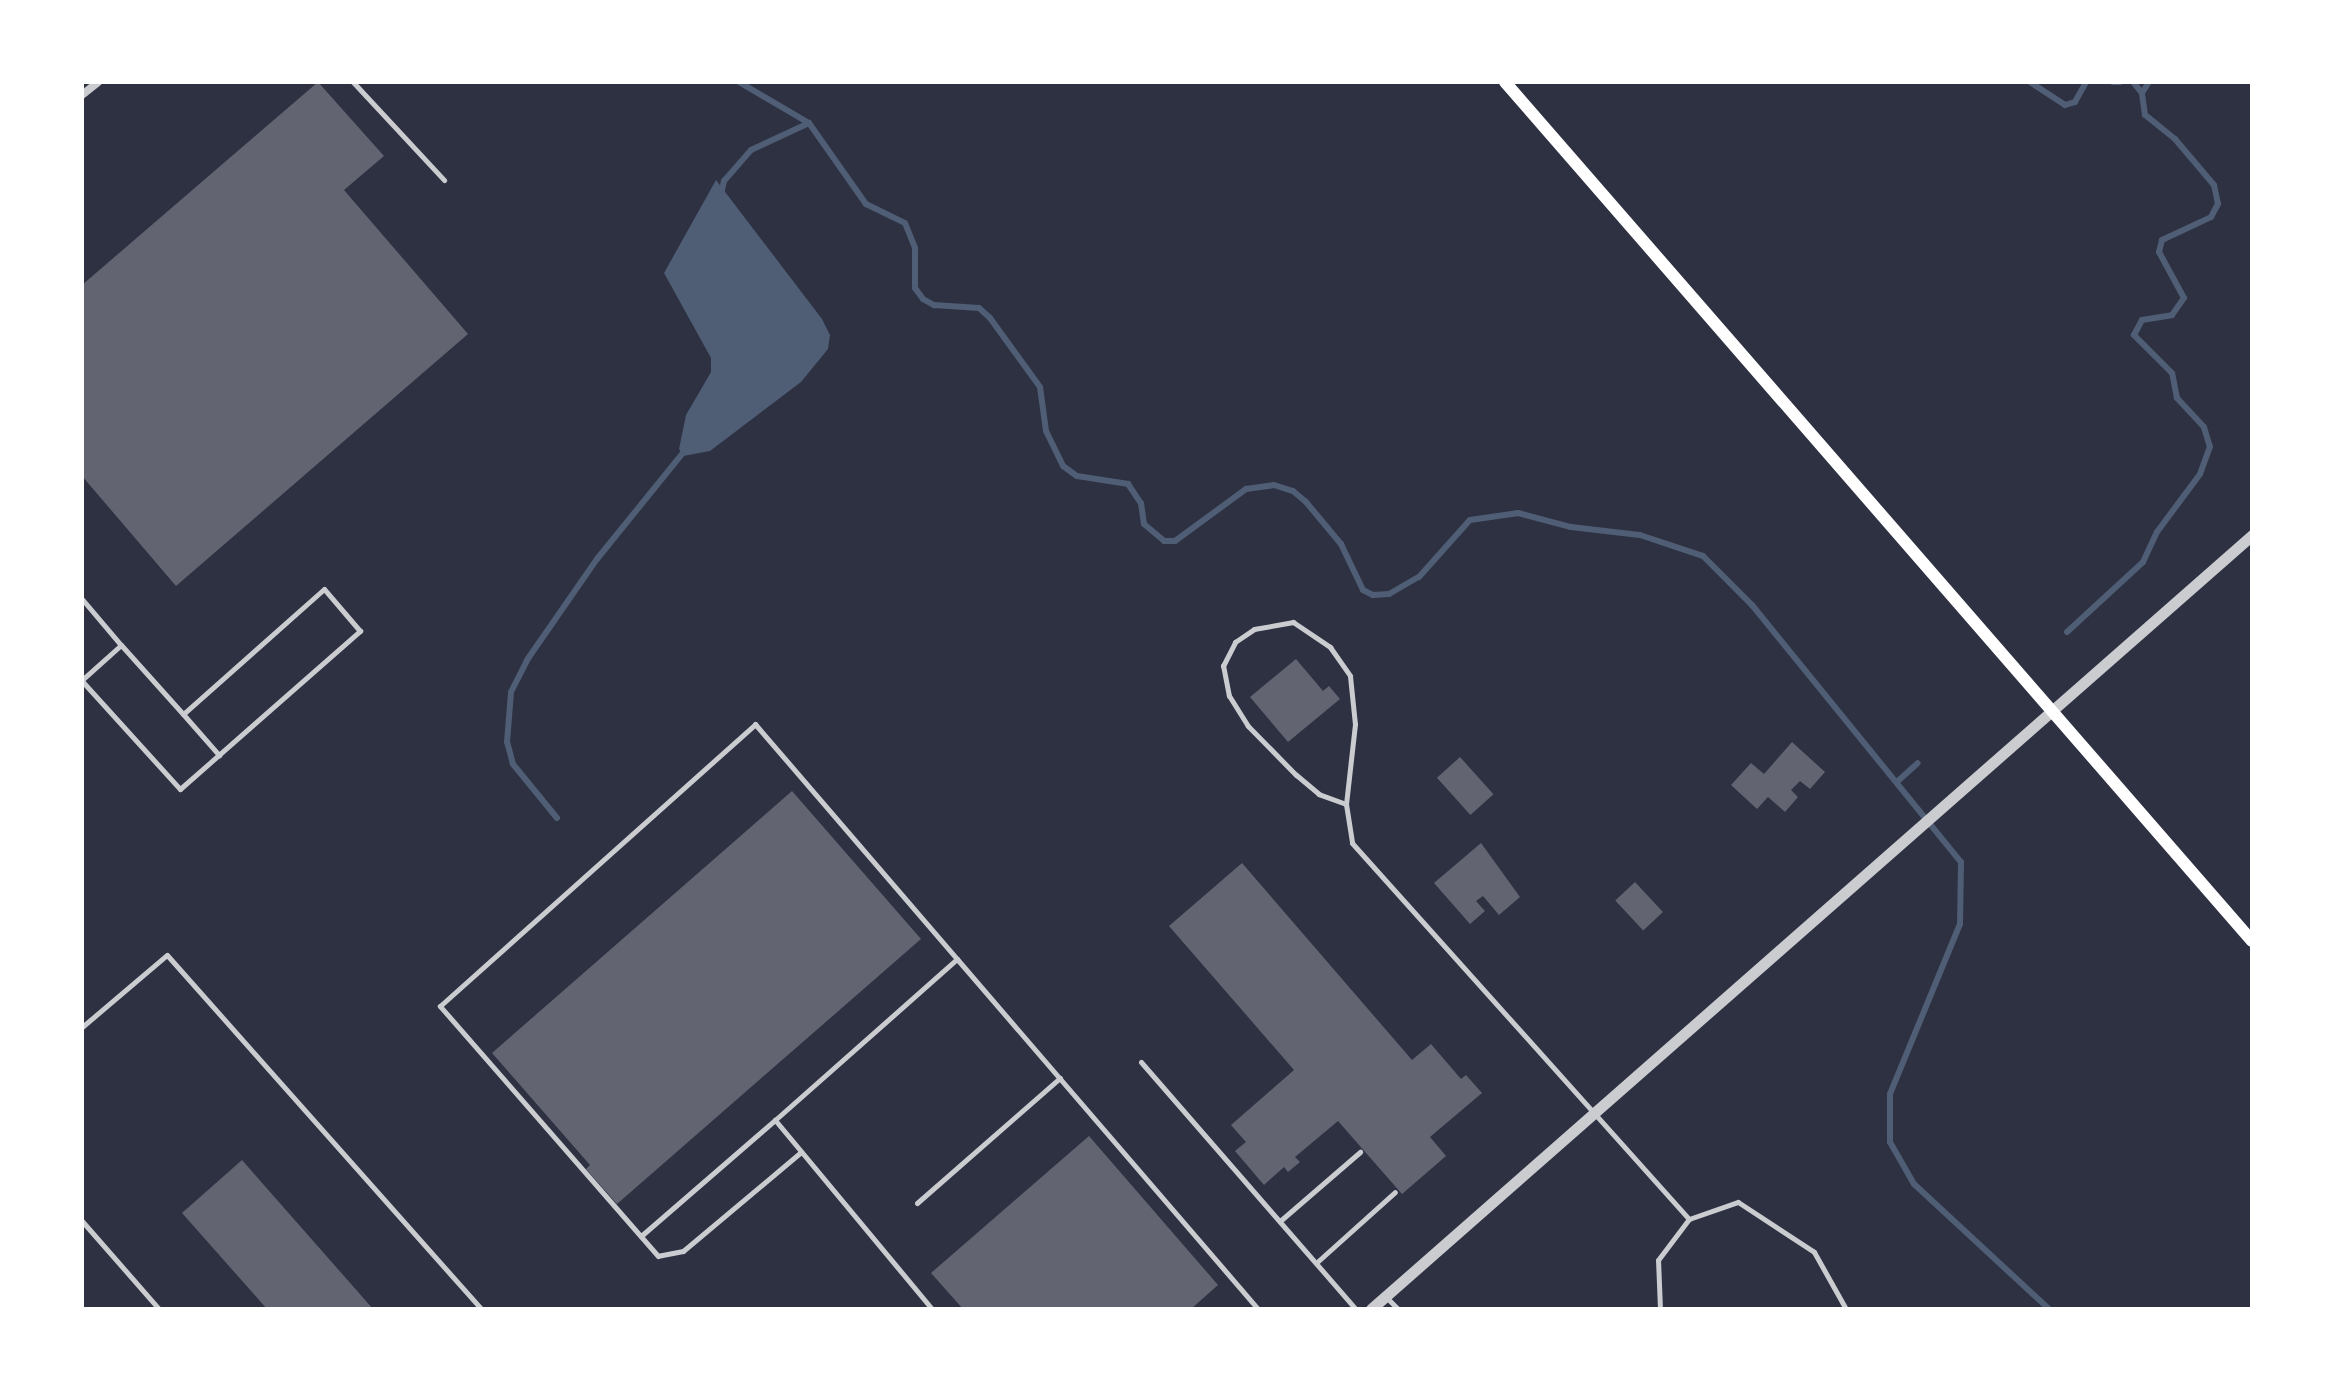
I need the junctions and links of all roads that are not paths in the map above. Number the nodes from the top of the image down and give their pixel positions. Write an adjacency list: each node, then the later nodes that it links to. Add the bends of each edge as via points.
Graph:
1 (98, 82): 4 (street)
2 (353, 82): 5 (lane)
3 (1505, 82): 10 (main road)
4 (82, 95)
5 (444, 180)
6 (2252, 535): 10 (street)
7 (82, 599): 8 (lane)
8 (121, 645): 9 (lane); 11 (lane)
9 (82, 680): 12 (lane, via 180,789)
10 (2050, 709): 14 (main road); 19 (street)
11 (183, 714): 12 (lane); 12 (lane, via 324,589 360,631)
12 (219, 755)
13 (1346, 804): 13 (lane, via 1355,724 1350,676 1330,647 1293,622 1254,629 1235,642 1223,666 1229,696 1248,726 1296,775 1319,794); 19 (lane, via 1352,843)
14 (2252, 941)
15 (957, 959): 18 (lane); 20 (lane); 28 (lane, via 755,724 440,1006)
16 (82, 1027): 33 (lane, via 167,955)
17 (1141, 1062): 27 (lane)
18 (1060, 1078): 24 (lane); 31 (lane)
19 (1593, 1116): 25 (lane); 30 (street)
20 (775, 1120): 21 (lane); 28 (lane)
21 (801, 1152): 28 (lane, via 683,1251 658,1256); 34 (lane)
22 (1360, 1152): 27 (lane)
23 (1395, 1192): 29 (lane)
24 (917, 1203)
25 (1689, 1219): 38 (lane, via 1658,1260); 39 (lane, via 1738,1202 1814,1252)
26 (82, 1221): 32 (lane)
27 (1280, 1221): 29 (lane)
28 (641, 1236)
29 (1316, 1263): 35 (lane)
30 (1385, 1296): 36 (street); 37 (lane)
31 (1254, 1308)
32 (159, 1309)
33 (481, 1309)
34 (932, 1309)
35 (1356, 1309)
36 (1371, 1309)
37 (1398, 1309)
38 (1660, 1309)
39 (1846, 1309)

